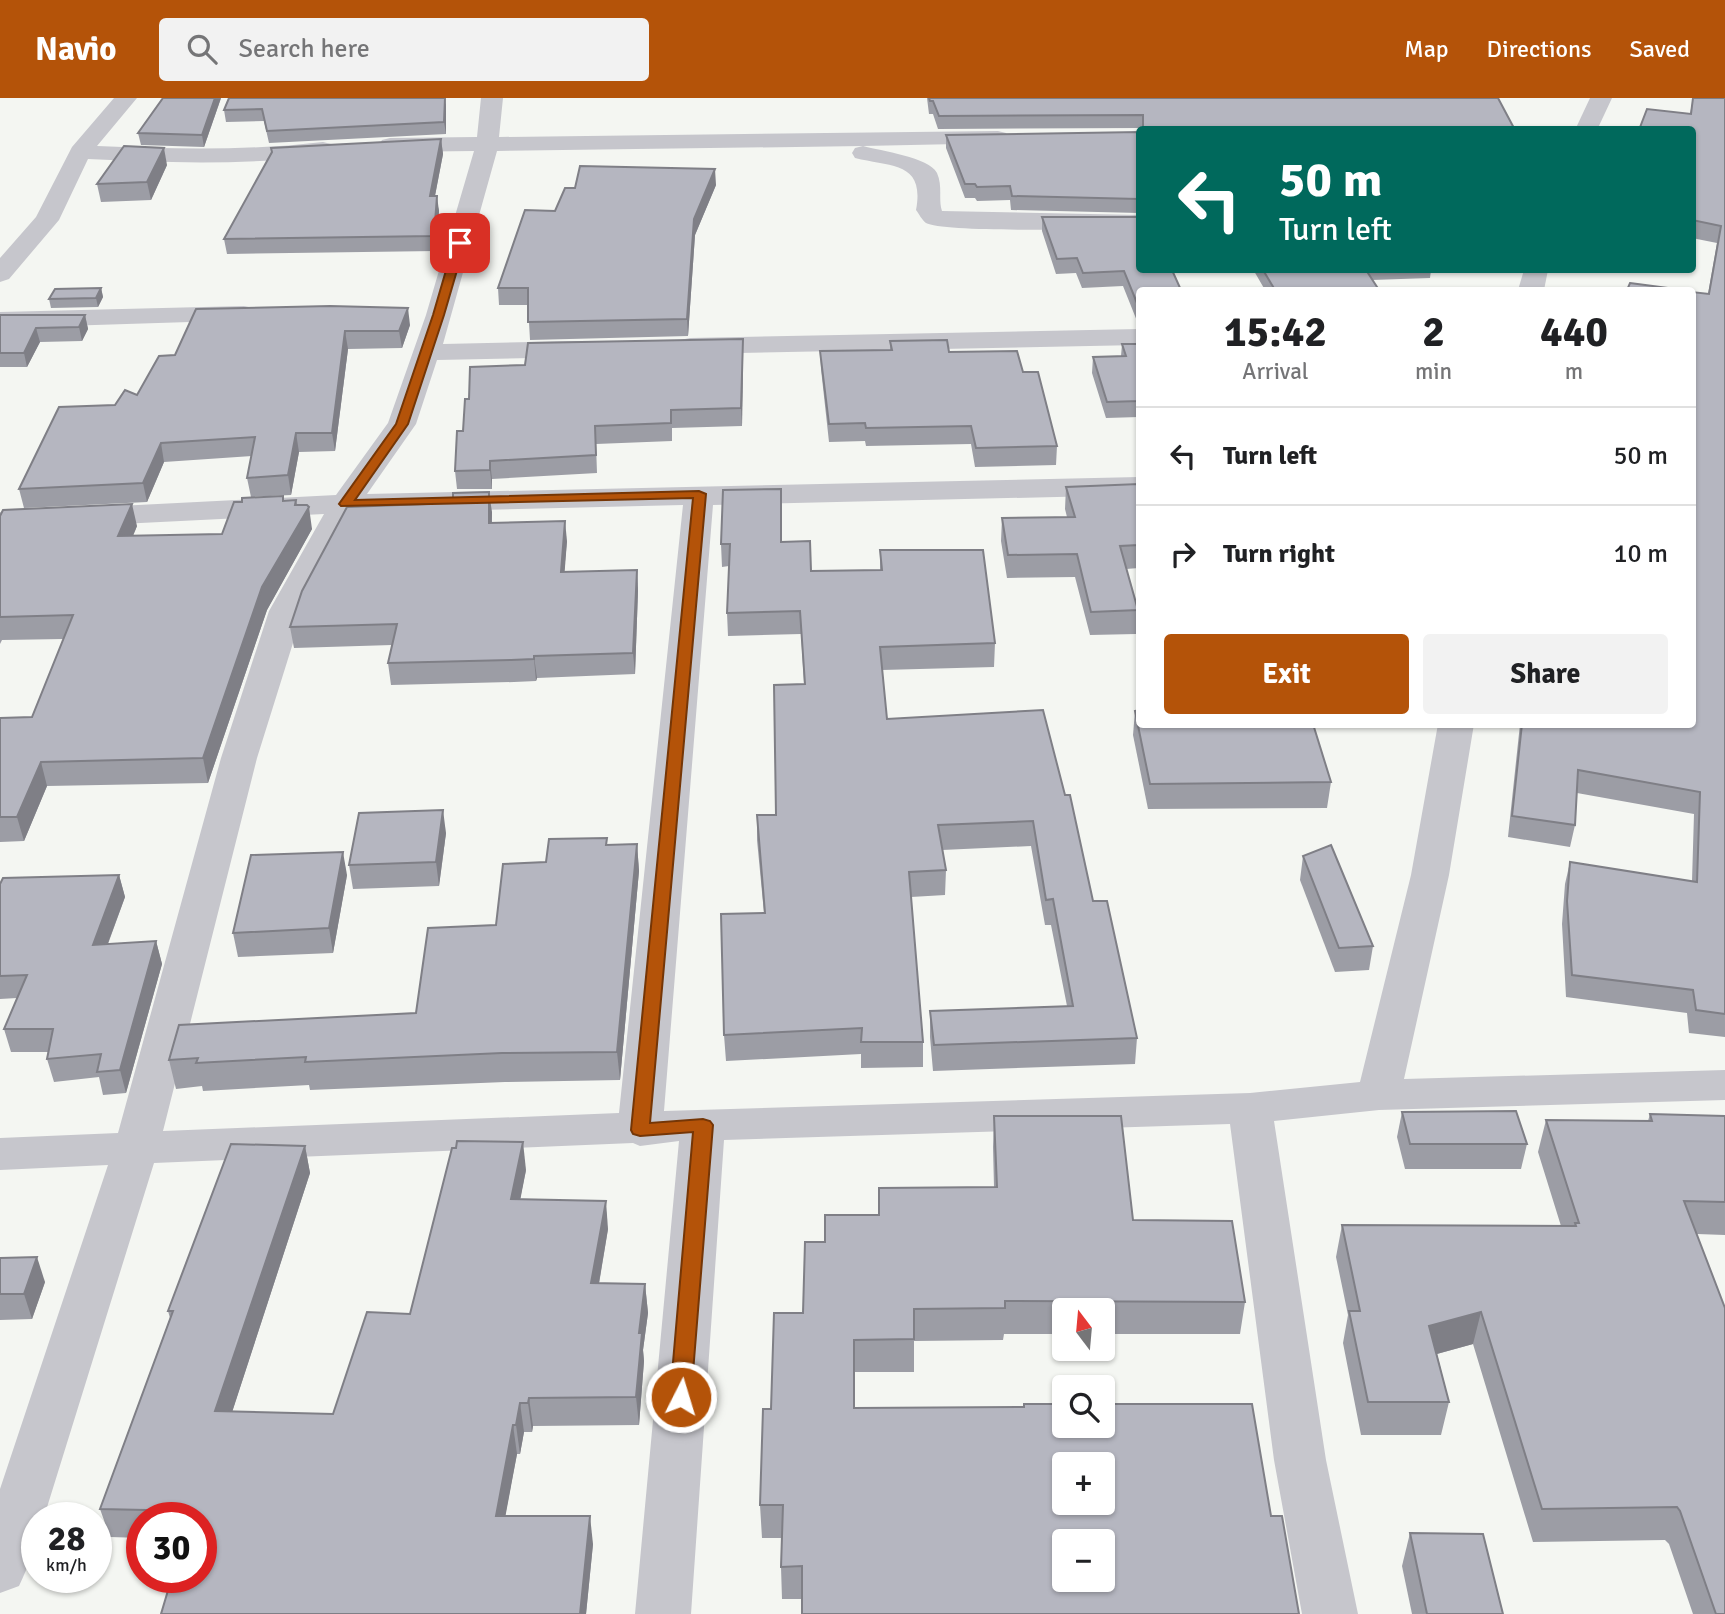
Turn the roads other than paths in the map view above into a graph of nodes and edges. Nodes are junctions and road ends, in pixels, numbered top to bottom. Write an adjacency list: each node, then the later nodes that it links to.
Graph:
1 (126, 98): 10 (street)
2 (492, 98): 8 (street)
3 (1601, 98): 4 (street)
4 (1588, 126)
5 (1016, 137): 6 (street)
6 (824, 141): 8 (street); 11 (street)
7 (366, 146): 8 (street)
8 (487, 146): 18 (street)
9 (341, 147): 10 (street)
10 (80, 152): 12 (street)
11 (1136, 222)
12 (0, 274)
13 (267, 314): 14 (street)
14 (0, 320)
15 (1136, 337): 16 (street)
16 (670, 347)
17 (603, 348): 18 (street)
18 (427, 352): 21 (street)
19 (1136, 486): 20 (street)
20 (699, 494): 21 (street); 28 (street)
21 (345, 504): 22 (street); 29 (street)
22 (0, 520)
23 (1455, 728): 25 (street)
24 (1725, 1085): 25 (street)
25 (1379, 1095): 26 (street)
26 (1251, 1108): 27 (street); 33 (street)
27 (703, 1125): 28 (street); 32 (street)
28 (640, 1130): 29 (street)
29 (136, 1150): 30 (street); 31 (street)
30 (0, 1154)
31 (0, 1570)
32 (663, 1614)
33 (1330, 1614)

